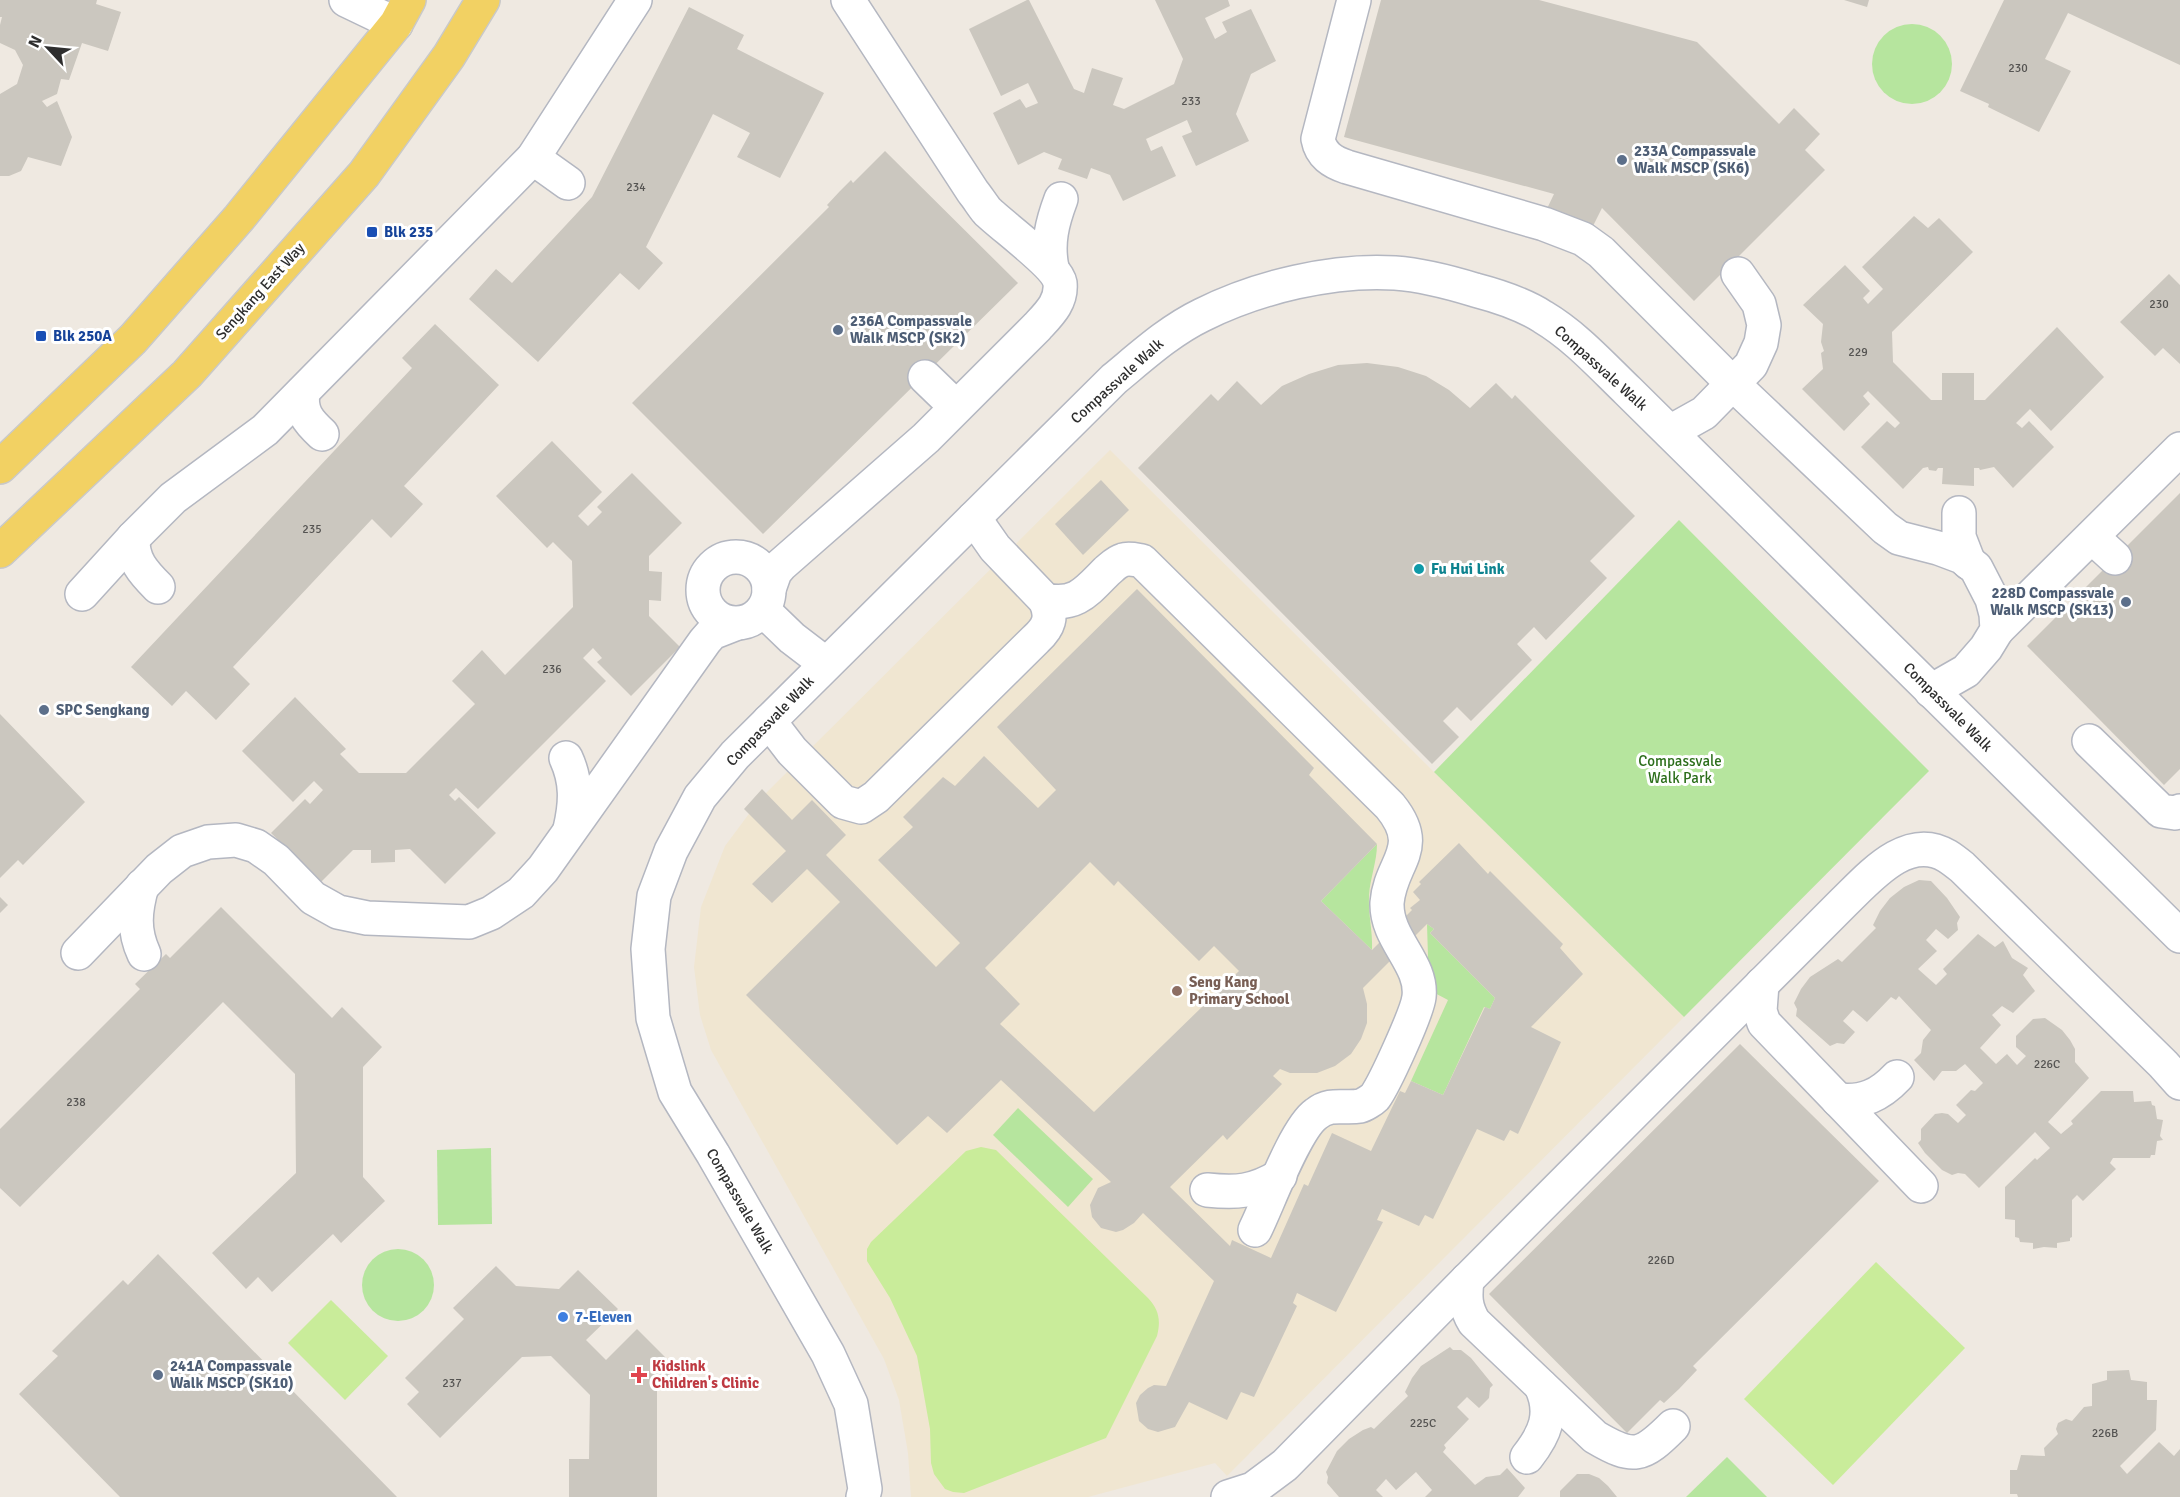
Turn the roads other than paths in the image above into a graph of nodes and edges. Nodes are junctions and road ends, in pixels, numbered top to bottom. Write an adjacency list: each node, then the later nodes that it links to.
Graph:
1 (346, 0): 6 (street)
2 (483, 0): 23 (main road, Sengkang East Way)
3 (636, 0): 7 (street)
4 (848, 0): 10 (street)
5 (1354, 0): 13 (street)
6 (403, 12): 19 (main road)
7 (533, 158): 8 (street); 14 (street)
8 (568, 183)
9 (1061, 199): 10 (street)
10 (1052, 268): 15 (street)
11 (1738, 274): 13 (street)
12 (925, 377): 15 (street)
13 (1733, 384): 16 (street); 24 (street)
14 (303, 392): 17 (street); 22 (street)
15 (956, 407): 28 (street)
16 (1670, 432): 21 (street, Compassvale Walk); 31 (street, Compassvale Walk)
17 (322, 434)
18 (2180, 449): 29 (street)
19 (0, 467)
20 (1959, 513): 24 (street)
21 (974, 518): 27 (street); 30 (street, Compassvale Walk)
22 (133, 538): 25 (street); 26 (street)
23 (0, 551)
24 (1969, 562): 29 (street)
25 (158, 586)
26 (82, 594)
27 (1045, 600): 32 (street); 45 (street)
28 (756, 608): 30 (street); 34 (street)
29 (1996, 630): 31 (street)
30 (826, 664): 32 (street, Compassvale Walk)
31 (1931, 690): 38 (street, Compassvale Walk)
32 (769, 721): 53 (street, Compassvale Walk)
33 (2089, 741): 35 (street)
34 (624, 755): 36 (street); 36 (street)
35 (2180, 811)
36 (569, 833): 37 (street)
37 (142, 886): 39 (street); 40 (street)
38 (2180, 936)
39 (78, 953)
40 (144, 954)
41 (1762, 984): 43 (street); 44 (street); 49 (street)
42 (1897, 1077): 44 (street)
43 (2180, 1083)
44 (1838, 1100): 46 (street)
45 (1280, 1176): 47 (street); 48 (street)
46 (1921, 1186)
47 (1207, 1190)
48 (1255, 1230)
49 (1467, 1280): 50 (street); 54 (street)
50 (1541, 1386): 51 (street); 52 (street)
51 (1672, 1426)
52 (1527, 1457)
53 (863, 1497)
54 (1228, 1497)

